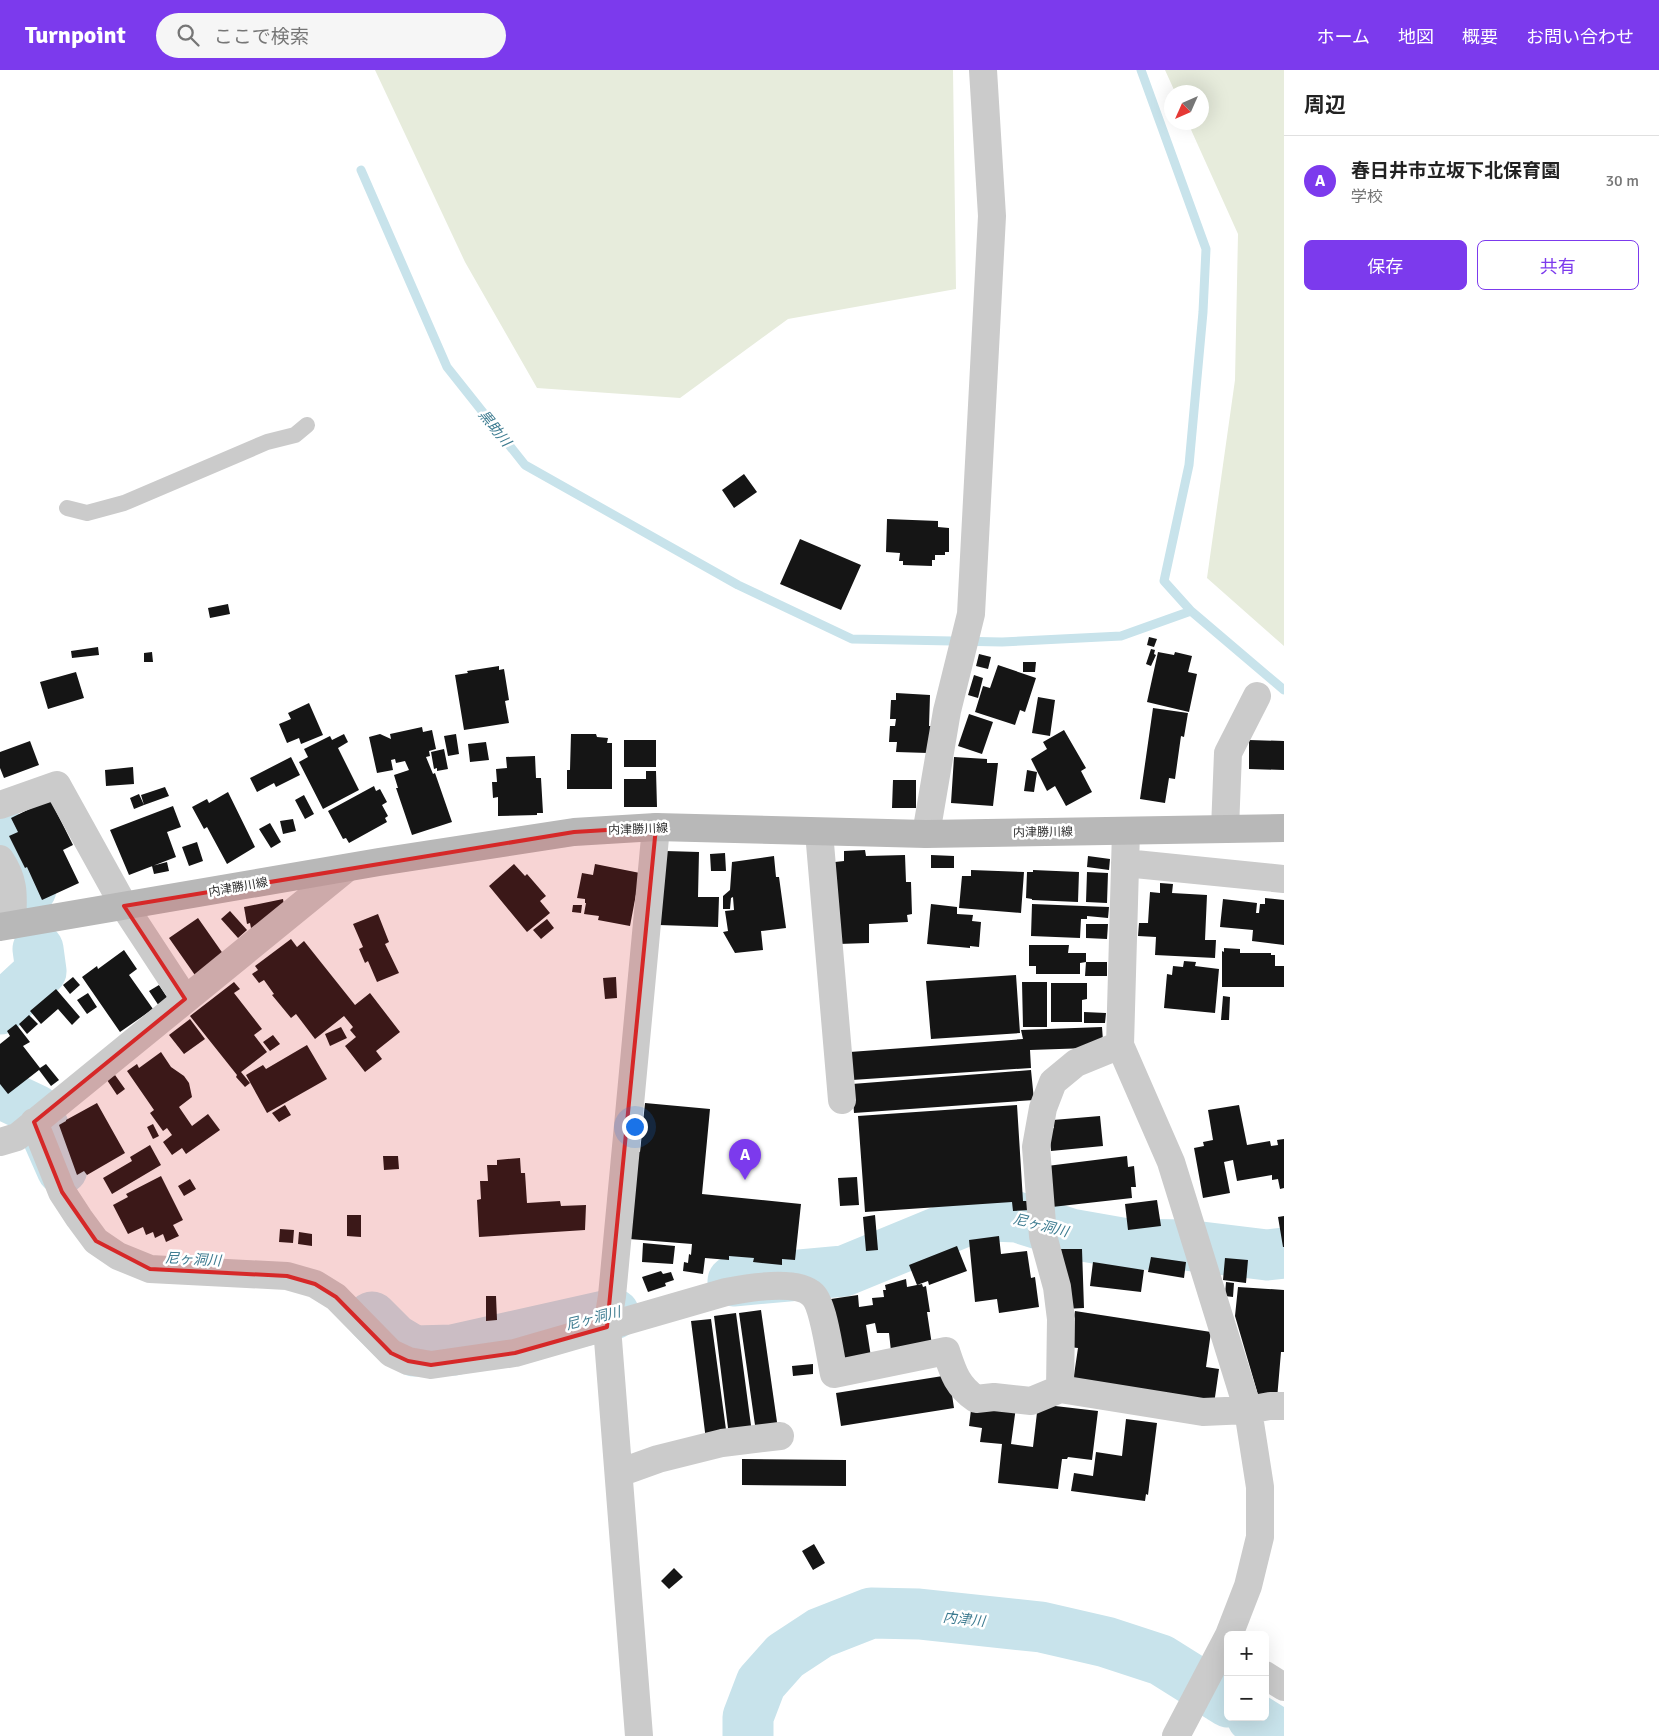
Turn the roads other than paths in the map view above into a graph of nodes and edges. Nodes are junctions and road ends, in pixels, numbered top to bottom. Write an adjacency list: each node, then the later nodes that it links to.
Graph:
1 (983, 70): 11 (street)
2 (307, 425): 3 (lane)
3 (67, 508)
4 (1257, 696): 8 (street)
5 (0, 806): 16 (street)
6 (656, 828): 10 (main road, 内津勝川線); 14 (main road, 内津勝川線); 23 (street)
7 (1284, 828): 8 (main road, 内津勝川線)
8 (1225, 829): 9 (main road, 内津勝川線)
9 (1126, 831): 11 (main road, 内津勝川線); 13 (street)
10 (819, 832): 11 (main road, 内津勝川線); 20 (street)
11 (926, 834)
12 (0, 859): 17 (street)
13 (1125, 863): 15 (street); 19 (street)
14 (347, 868): 16 (main road, 内津勝川線); 18 (street)
15 (1284, 879)
16 (124, 906): 17 (main road, 内津勝川線); 18 (street)
17 (6, 926)
18 (186, 999): 21 (street)
19 (1120, 1045): 24 (street); 26 (street)
20 (842, 1100)
21 (34, 1122): 22 (street); 23 (street)
22 (0, 1142)
23 (607, 1326): 24 (street); 28 (street)
24 (1060, 1389): 26 (street)
25 (1284, 1406): 26 (street)
26 (1248, 1410): 29 (street)
27 (780, 1436): 28 (street)
28 (618, 1473): 34 (street)
29 (1231, 1631)
30 (1224, 1648): 33 (street)
31 (1267, 1676): 32 (street)
32 (1284, 1687)
33 (1185, 1732)
34 (639, 1736)

